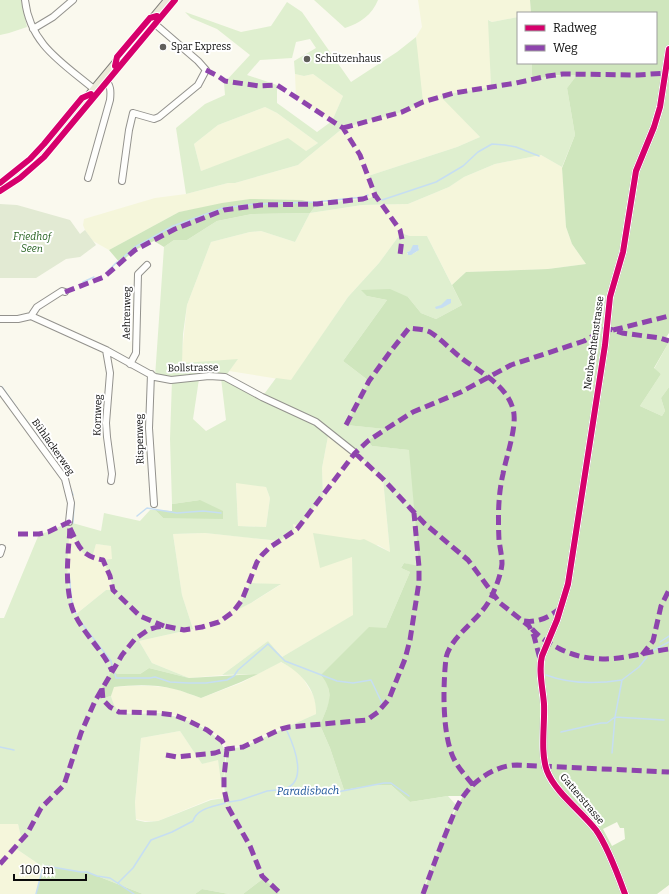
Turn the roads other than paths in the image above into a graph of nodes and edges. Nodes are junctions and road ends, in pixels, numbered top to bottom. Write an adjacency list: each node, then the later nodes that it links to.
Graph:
1 (25, 0): 5 (street)
2 (73, 0): 5 (street)
3 (169, 0): 4 (main road)
4 (151, 23): 7 (main road); 10 (street)
5 (33, 29): 8 (street)
6 (669, 49): 24 (street, Neubrechtenstrasse)
7 (104, 78): 8 (main road); 9 (street)
8 (95, 90): 11 (main road)
9 (88, 178)
10 (122, 181)
11 (0, 187)
12 (147, 265): 17 (street, Aehrenweg)
13 (65, 292): 14 (street)
14 (31, 316): 15 (street); 16 (street, Bollstrasse)
15 (0, 319)
16 (106, 350): 17 (street, Bollstrasse); 21 (street, Kornweg)
17 (130, 364): 18 (street, Bollstrasse)
18 (151, 374): 20 (street, Bollstrasse); 22 (street, Rispenweg)
19 (0, 390): 23 (street, Bühlackerweg)
20 (356, 453)
21 (111, 481)
22 (154, 504)
23 (69, 522)
24 (548, 643): 25 (street, Gatterstrasse)
25 (625, 894)

